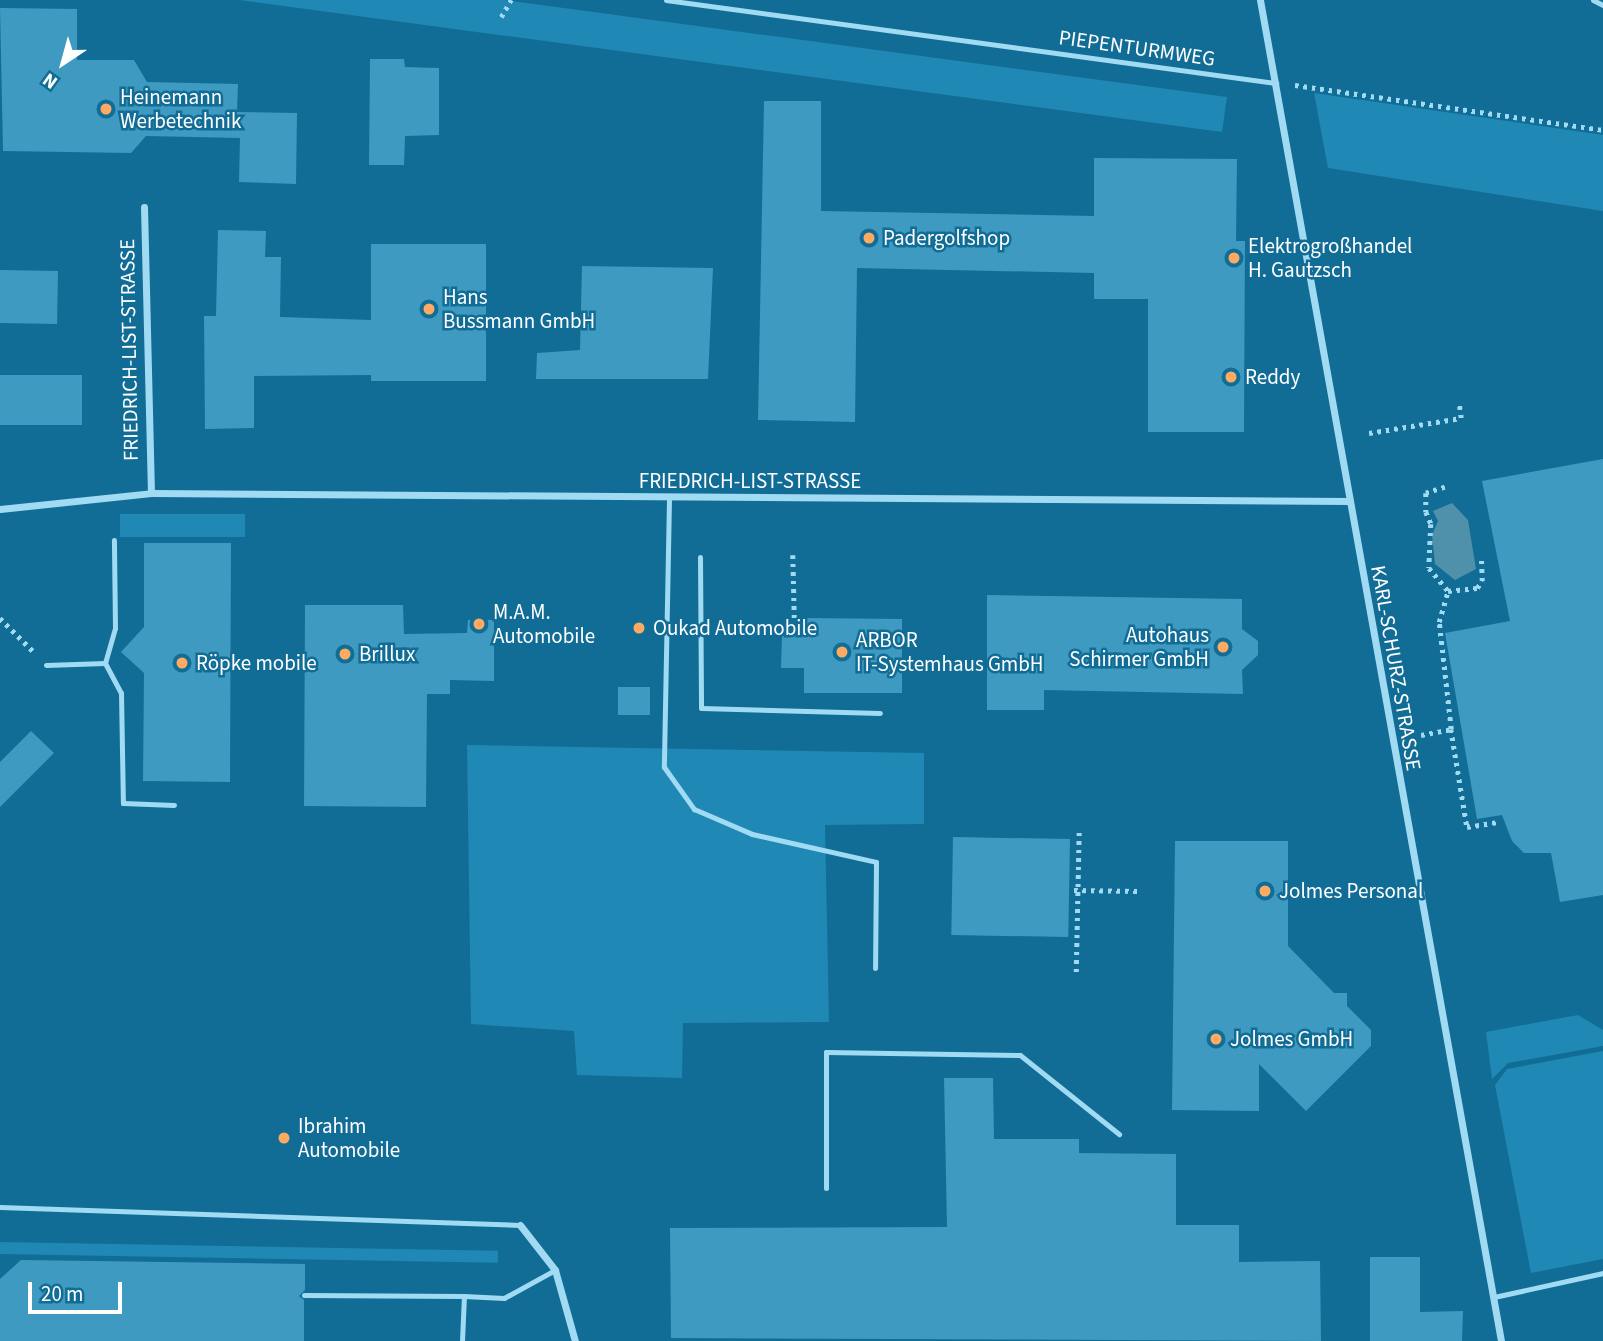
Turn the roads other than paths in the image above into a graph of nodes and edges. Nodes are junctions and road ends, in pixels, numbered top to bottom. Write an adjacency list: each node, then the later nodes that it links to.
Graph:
1 (666, 0): 5 (lane, PIEPENTURMWEG)
2 (1260, 0): 5 (street, KARL-SCHURZ-STRASSE)
3 (1593, 0): 4 (lane)
4 (1603, 5)
5 (1276, 83): 9 (street, KARL-SCHURZ-STRASSE)
6 (144, 207): 7 (street, FRIEDRICH-LIST-STRASSE)
7 (151, 493): 8 (street, FRIEDRICH-LIST-STRASSE); 10 (street, FRIEDRICH-LIST-STRASSE)
8 (669, 499): 9 (street, FRIEDRICH-LIST-STRASSE); 17 (lane)
9 (1349, 501): 26 (street, KARL-SCHURZ-STRASSE)
10 (0, 509)
11 (114, 540): 13 (lane)
12 (700, 557): 15 (lane)
13 (105, 663): 14 (lane); 16 (lane)
14 (46, 664)
15 (880, 713)
16 (174, 805)
17 (875, 968)
18 (1119, 1134): 19 (lane)
19 (825, 1188)
20 (0, 1208): 21 (lane)
21 (520, 1225): 22 (street)
22 (555, 1270): 25 (lane); 28 (street)
23 (1603, 1273): 26 (lane)
24 (304, 1295): 25 (lane)
25 (464, 1296): 27 (lane)
26 (1494, 1297): 29 (street, KARL-SCHURZ-STRASSE)
27 (462, 1341)
28 (575, 1341)
29 (1501, 1341)

